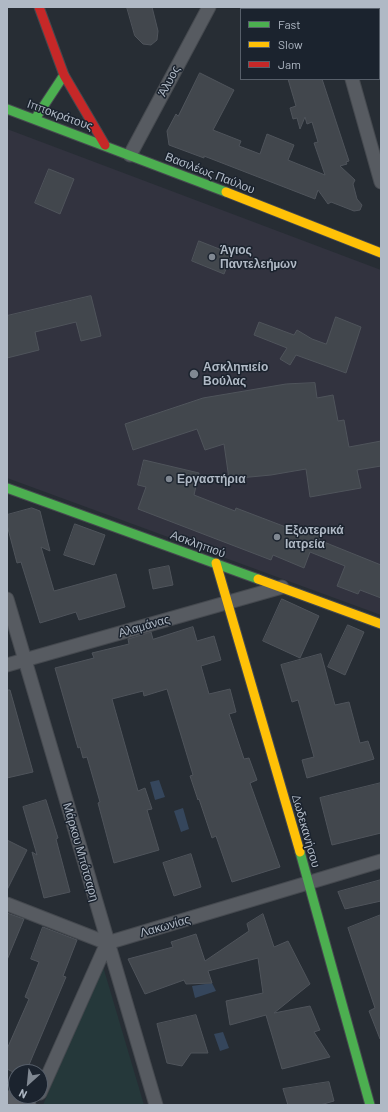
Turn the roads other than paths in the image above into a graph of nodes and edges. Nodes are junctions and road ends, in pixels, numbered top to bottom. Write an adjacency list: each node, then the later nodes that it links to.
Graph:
1 (39, 7): 3 (street)
2 (209, 7): 8 (street, Άλυος)
3 (64, 75): 6 (street); 7 (street)
4 (352, 80): 9 (street)
5 (7, 109): 6 (street, Ιπποκράτους)
6 (35, 119): 7 (street, Ιπποκράτους)
7 (105, 145): 8 (street, Βασιλέως Παύλου)
8 (130, 155): 10 (street, Βασιλέως Παύλου)
9 (381, 182)
10 (380, 252)
11 (7, 488): 12 (street, Ασκληπιού)
12 (216, 564): 13 (street, Ασκληπιού); 15 (street, Δωδεκανήσου)
13 (282, 587): 15 (street, Αλαμάνας); 16 (street, Ασκληπιού)
14 (7, 599): 17 (street, Μάρκου Μπότσαρη)
15 (227, 602): 17 (street, Αλαμάνας); 20 (street, Δωδεκανήσου)
16 (381, 624)
17 (25, 660): 18 (street, Αλαμάνας); 22 (street, Μάρκου Μπότσαρη)
18 (7, 665)
19 (381, 861): 20 (street, Λακωνίας)
20 (309, 883): 22 (street, Λακωνίας); 27 (street, Δωδεκανήσου)
21 (7, 904): 22 (street)
22 (107, 943): 23 (street); 26 (street, Μάρκου Μπότσαρη)
23 (48, 1075)
24 (7, 1097): 25 (street)
25 (29, 1105)
26 (156, 1105)
27 (370, 1105)

